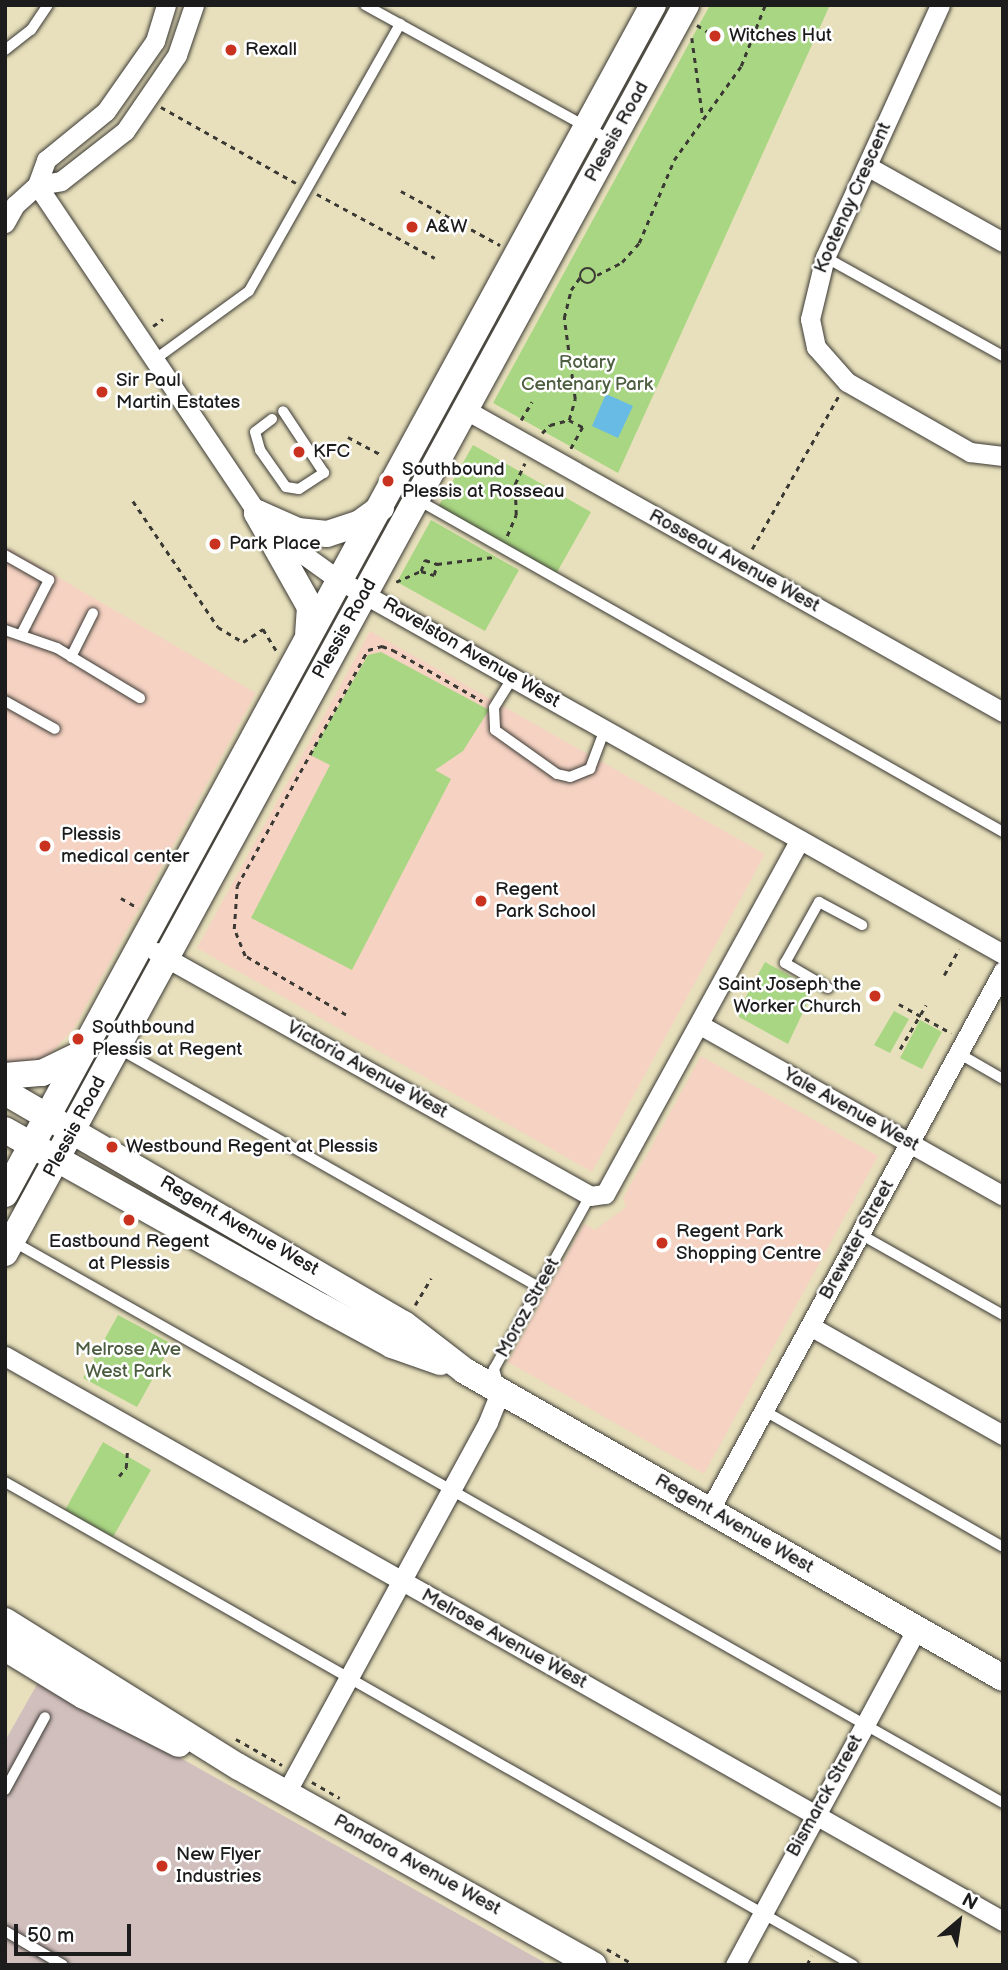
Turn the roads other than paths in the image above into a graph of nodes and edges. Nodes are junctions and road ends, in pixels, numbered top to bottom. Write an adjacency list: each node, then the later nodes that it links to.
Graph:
1 (48, 5): 9 (lane)
2 (166, 5): 13 (street)
3 (194, 5): 13 (street)
4 (365, 5): 8 (lane)
5 (653, 5): 10 (main road, Plessis Road)
6 (940, 5): 12 (street, Kootenay Crescent)
7 (692, 15): 11 (main road, Plessis Road)
8 (400, 24): 10 (lane); 18 (lane)
9 (5, 50)
10 (586, 128): 11 (lane); 24 (main road, Plessis Road)
11 (612, 142): 19 (main road, Plessis Road)
12 (867, 166): 15 (street); 16 (street, Kootenay Crescent)
13 (37, 184): 14 (street); 18 (street, Ravelston Avenue West)
14 (5, 223)
15 (1003, 242)
16 (825, 257): 17 (lane); 22 (street, Kootenay Crescent)
17 (1003, 356)
18 (154, 360): 25 (street, Ravelston Avenue West)
19 (466, 410): 23 (main road, Plessis Road); 37 (street, Rosseau Avenue West)
20 (283, 411): 21 (lane)
21 (272, 419)
22 (1003, 456)
23 (418, 499): 28 (main road, Plessis Road); 40 (lane)
24 (383, 507): 25 (main road); 27 (main road, Plessis Road)
25 (257, 513): 27 (street, Ravelston Avenue West); 32 (main road)
26 (5, 555): 31 (lane)
27 (339, 580): 28 (street, Ravelston Avenue West); 32 (main road, Plessis Road)
28 (364, 593): 34 (street, Ravelston Avenue West); 45 (main road, Plessis Road)
29 (93, 613): 33 (lane)
30 (5, 630): 31 (lane)
31 (22, 633): 33 (lane)
32 (307, 639): 43 (main road, Plessis Road)
33 (71, 657): 35 (lane)
34 (513, 677): 39 (street, Ravelston Avenue West); 39 (lane)
35 (140, 698)
36 (5, 701): 38 (lane)
37 (1003, 712)
38 (55, 729)
39 (605, 729): 41 (street, Ravelston Avenue West)
40 (1003, 832)
41 (800, 840): 44 (street, Ravelston Avenue West); 48 (street, Moroz Street)
42 (862, 925): 47 (lane)
43 (142, 946): 45 (street, Victoria Avenue West); 51 (main road, Plessis Road)
44 (1003, 954)
45 (167, 957): 50 (main road, Plessis Road); 62 (street, Victoria Avenue West)
46 (1003, 971): 49 (street, Brewster Street)
47 (828, 988)
48 (699, 1025): 58 (street, Yale Avenue West); 62 (street, Moroz Street)
49 (961, 1047): 53 (lane); 58 (street, Brewster Street)
50 (117, 1048): 57 (main road, Plessis Road); 66 (lane)
51 (81, 1054): 52 (main road); 55 (main road, Plessis Road)
52 (5, 1076)
53 (1003, 1079)
54 (5, 1091): 55 (main road, Regent Avenue West)
55 (47, 1114): 57 (main road, Regent Avenue West); 59 (main road, Plessis Road)
56 (5, 1130): 59 (main road, Regent Avenue West)
57 (75, 1131): 60 (main road, Plessis Road); 70 (main road, Regent Avenue West)
58 (910, 1144): 63 (street, Yale Avenue West); 64 (street, Brewster Street)
59 (32, 1145): 60 (main road, Regent Avenue West); 61 (main road, Plessis Road)
60 (57, 1160): 65 (main road, Plessis Road); 70 (main road, Regent Avenue West)
61 (5, 1194)
62 (590, 1196): 66 (lane, Moroz Street)
63 (1003, 1196)
64 (860, 1234): 67 (lane); 68 (street, Brewster Street)
65 (9, 1247): 75 (lane)
66 (540, 1287): 71 (lane, Moroz Street)
67 (1003, 1315)
68 (810, 1326): 72 (street, Brewster Street); 73 (street)
69 (5, 1356): 78 (street, Melrose Avenue West)
70 (465, 1371): 71 (main road, Regent Avenue West)
71 (501, 1390): 75 (street, Moroz Street); 76 (main road, Regent Avenue West)
72 (763, 1410): 76 (street, Brewster Street); 77 (lane)
73 (1003, 1434)
74 (5, 1482): 83 (lane)
75 (451, 1490): 78 (street, Moroz Street); 85 (lane)
76 (710, 1509): 80 (main road, Regent Avenue West)
77 (1003, 1547)
78 (400, 1580): 83 (street, Moroz Street); 90 (street, Melrose Avenue West)
79 (5, 1621): 86 (main road, Pandora Avenue West)
80 (916, 1629): 82 (main road, Regent Avenue West); 85 (street, Bismarck Street)
81 (5, 1648): 86 (main road, Pandora Avenue West)
82 (1003, 1678)
83 (348, 1679): 88 (street, Moroz Street); 91 (lane)
84 (45, 1717): 87 (lane)
85 (864, 1724): 89 (lane); 90 (street, Bismarck Street)
86 (239, 1767): 88 (main road, Pandora Avenue West)
87 (5, 1790)
88 (287, 1791): 95 (main road, Pandora Avenue West)
89 (1003, 1803)
90 (814, 1815): 91 (street, Bismarck Street); 92 (street, Melrose Avenue West)
91 (762, 1913): 96 (street, Bismarck Street); 97 (lane)
92 (1003, 1921)
93 (5, 1931): 94 (lane)
94 (63, 1965)
95 (593, 1965)
96 (735, 1965)
97 (853, 1965)

